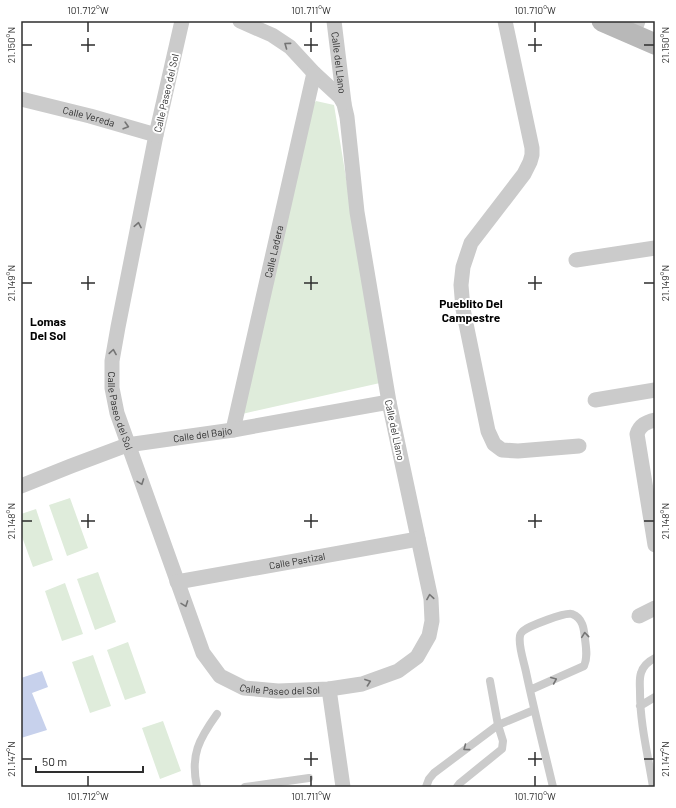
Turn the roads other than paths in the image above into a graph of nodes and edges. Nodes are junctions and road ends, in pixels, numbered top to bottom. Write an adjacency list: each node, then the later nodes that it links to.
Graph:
1 (182, 21): 11 (street, Calle Paseo del Sol)
2 (240, 21): 8 (street, Calle del Llano, one-way to 2)
3 (334, 21): 10 (street, Calle del Llano)
4 (505, 21): 20 (street)
5 (602, 21): 6 (street)
6 (635, 28): 7 (street)
7 (655, 44)
8 (314, 73): 10 (street, Calle del Llano); 18 (street, Calle Ladera)
9 (22, 102): 11 (street, Calle Vereda, one-way to 11)
10 (344, 104): 16 (street, Calle del Llano)
11 (156, 135): 19 (street, Calle Paseo del Sol, one-way to 11)
12 (655, 248): 13 (street)
13 (576, 260)
14 (655, 390): 15 (street)
15 (595, 400)
16 (389, 402): 18 (street, Calle del Bajío); 22 (street, Calle del Llano)
17 (655, 420): 23 (street)
18 (233, 430): 19 (street, Calle del Bajío)
19 (127, 445): 21 (street, Calle del Bajío); 24 (street, Calle Paseo del Sol, one-way to 24)
20 (579, 446)
21 (21, 486)
22 (418, 539): 24 (street, Calle Pastizal); 29 (street, Calle del Llano, one-way to 22)
23 (655, 546)
24 (177, 582): 29 (street, Calle Paseo del Sol, one-way to 29)
25 (655, 608): 26 (street)
26 (638, 616)
27 (655, 658): 32 (lane)
28 (490, 681): 35 (lane)
29 (330, 689): 39 (street)
30 (530, 690): 30 (lane, one-way to 30); 33 (lane)
31 (655, 697): 32 (lane)
32 (640, 706): 43 (lane)
33 (534, 710): 35 (lane); 42 (lane)
34 (217, 714): 37 (lane)
35 (498, 725): 40 (lane, one-way to 40); 41 (lane)
36 (309, 778): 38 (lane)
37 (198, 787)
38 (246, 787)
39 (343, 787)
40 (426, 787)
41 (457, 787)
42 (553, 787)
43 (654, 787)

